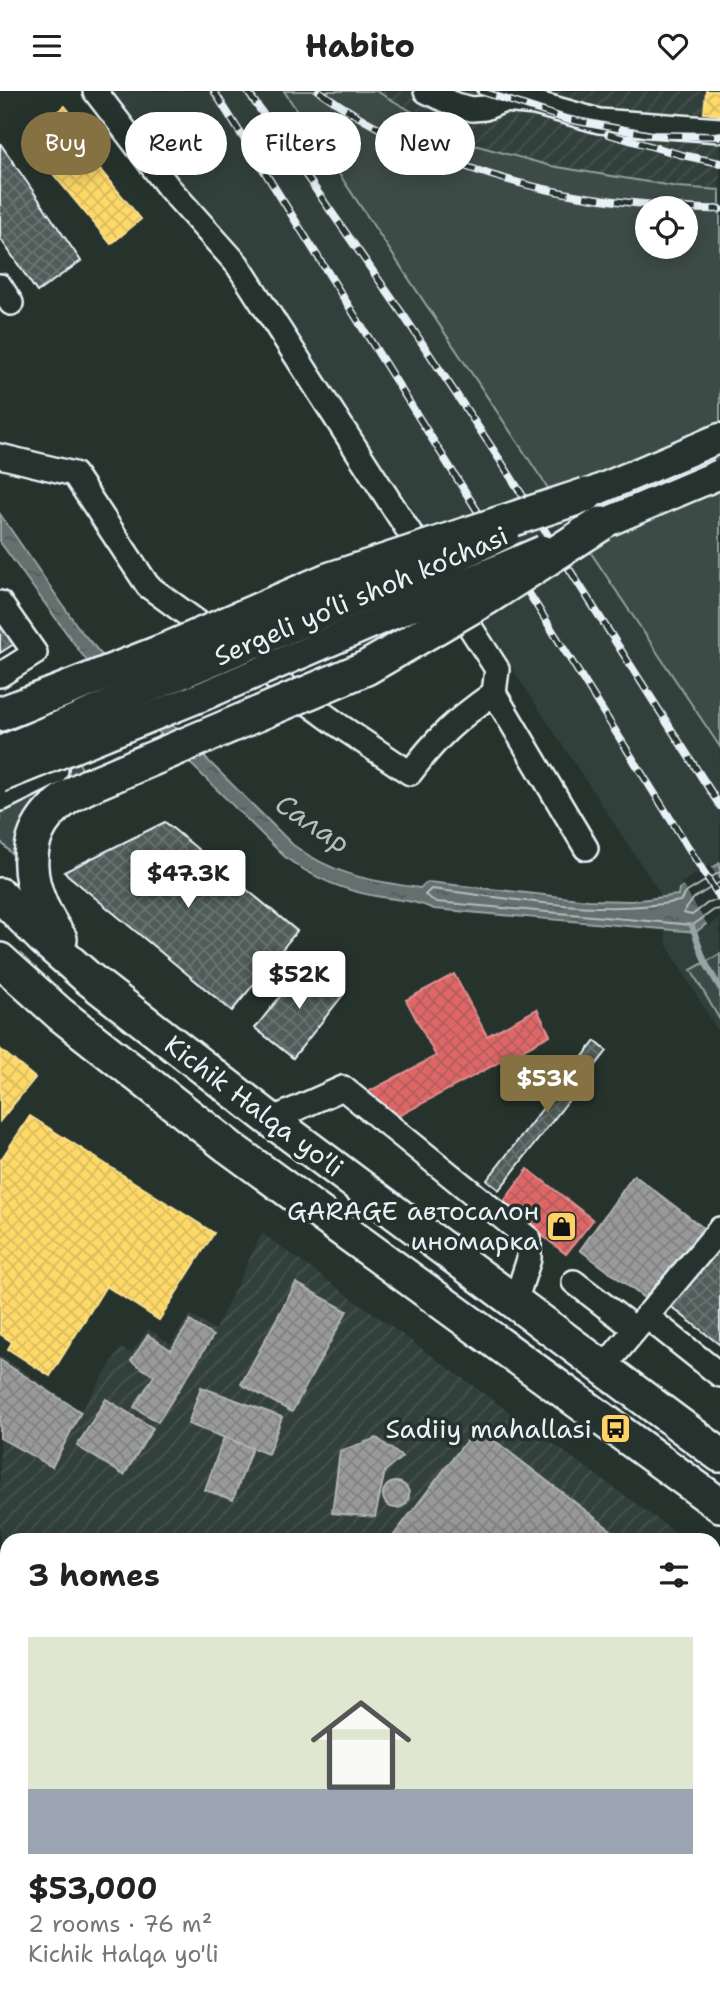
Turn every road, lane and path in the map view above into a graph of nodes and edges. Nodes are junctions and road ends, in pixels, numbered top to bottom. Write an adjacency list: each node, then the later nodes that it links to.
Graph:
1 (94, 91): 11 (street)
2 (426, 91): 3 (street)
3 (533, 97): 4 (street)
4 (720, 130)
5 (720, 438): 8 (main road, Sergeli yo‘li shoh ko‘chasi)
6 (0, 456): 11 (street)
7 (720, 474): 8 (main road, Sergeli yo‘li shoh ko‘chasi, bridge)
8 (594, 510): 12 (main road, Sergeli yo‘li shoh ko‘chasi, bridge); 13 (highway, bridge); 14 (main road, Sergeli yo‘li shoh ko‘chasi, bridge); 20 (highway, bridge)
9 (0, 603): 10 (street)
10 (0, 675)
11 (494, 693): 17 (street)
12 (203, 696): 15 (main road, Sergeli yo‘li shoh ko‘chasi, bridge); 16 (highway, bridge)
13 (0, 714)
14 (0, 751)
15 (0, 778)
16 (0, 794)
17 (586, 848)
18 (0, 895): 20 (highway, Kichik Halqa yo'li)
19 (3, 963): 28 (highway, Kichik Halqa yo'li)
20 (88, 978): 21 (highway, Kichik Halqa yo'li)
21 (271, 1120): 24 (highway, Kichik Halqa yo'li); 24 (street)
22 (720, 1229): 25 (street)
23 (574, 1282): 25 (street)
24 (515, 1302): 26 (highway, Kichik Halqa yo'li)
25 (640, 1323): 26 (street); 27 (street)
26 (603, 1368): 28 (highway); 29 (highway, Kichik Halqa yo'li)
27 (720, 1375)
28 (577, 1401): 30 (highway, Kichik Halqa yo'li)
29 (720, 1455)
30 (720, 1505)

